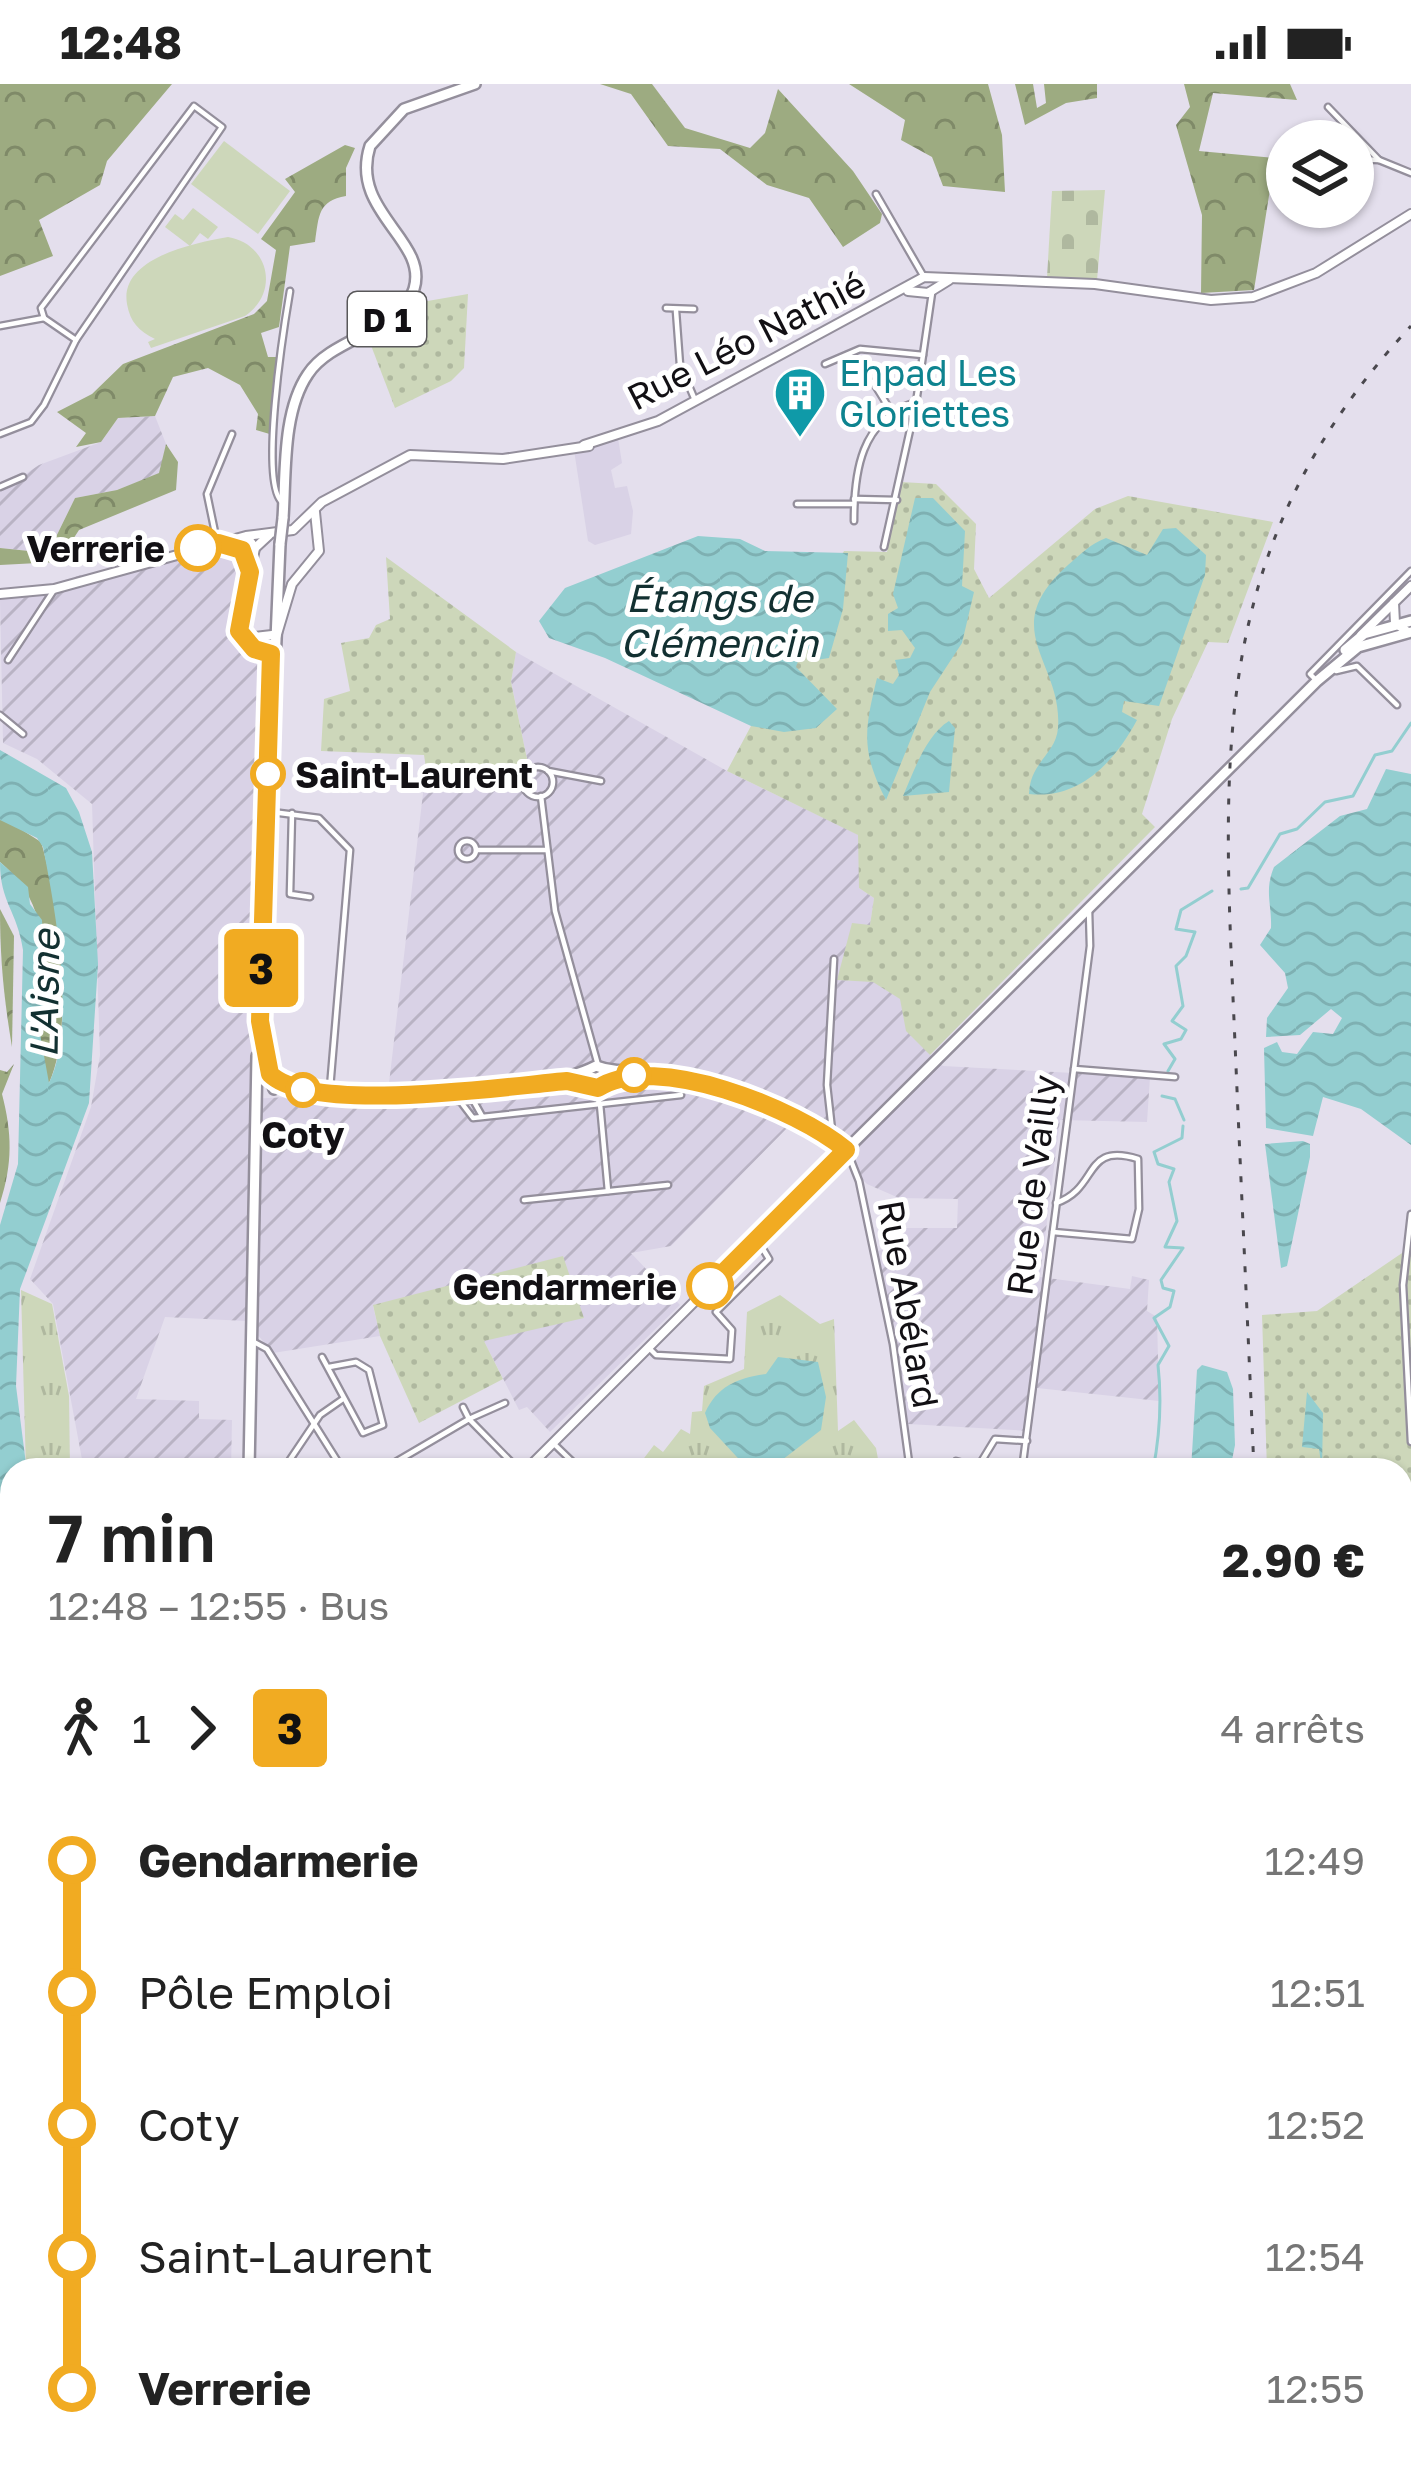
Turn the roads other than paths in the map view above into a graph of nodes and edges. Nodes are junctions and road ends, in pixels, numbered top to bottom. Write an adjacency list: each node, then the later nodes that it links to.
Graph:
1 (475, 84): 28 (main road, D 1)
2 (1328, 107): 4 (street)
3 (1374, 160): 4 (street)
4 (1379, 160): 5 (street)
5 (1411, 173)
6 (876, 194): 8 (street)
7 (1411, 214): 8 (main road)
8 (927, 286): 16 (street); 19 (main road, Rue Léo Nathié)
9 (290, 291): 28 (street)
10 (666, 308): 12 (street)
11 (694, 309): 12 (street)
12 (676, 310): 19 (street)
13 (44, 318): 14 (street); 15 (street); 15 (street)
14 (0, 326)
15 (76, 340): 22 (street)
16 (923, 355): 17 (street); 20 (street)
17 (825, 364)
18 (873, 382): 21 (street)
19 (695, 400): 30 (main road, Rue Léo Nathié)
20 (916, 403): 21 (street); 26 (street)
21 (891, 411): 27 (street)
22 (0, 434)
23 (232, 434): 37 (street)
24 (23, 477): 25 (street)
25 (0, 487)
26 (896, 500): 27 (street); 38 (street)
27 (854, 502): 29 (street); 31 (street)
28 (284, 503): 36 (main road, D 1, bridge)
29 (797, 504)
30 (316, 511): 32 (main road, Rue Léo Nathié); 33 (main road)
31 (854, 520)
32 (303, 525): 33 (main road); 36 (main road)
33 (315, 529): 52 (main road)
34 (269, 535): 35 (main road); 36 (main road); 39 (main road)
35 (246, 536): 37 (main road); 39 (main road); 40 (main road)
36 (281, 538): 49 (main road, D 1)
37 (218, 543): 40 (main road); 43 (main road)
38 (884, 547)
39 (255, 548): 40 (main road); 41 (main road)
40 (242, 550): 41 (main road)
41 (250, 572): 51 (main road)
42 (1411, 572): 54 (street)
43 (54, 589): 45 (main road); 53 (street)
44 (1408, 590): 46 (main road)
45 (0, 593)
46 (1394, 602): 47 (main road); 50 (main road)
47 (1396, 623): 48 (main road); 50 (main road)
48 (1410, 628): 54 (main road)
49 (272, 635): 51 (main road); 52 (main road, D 1)
50 (1360, 636): 54 (main road)
51 (242, 638): 52 (main road)
52 (271, 654): 63 (main road, D 1)
53 (8, 660)
54 (1322, 677): 55 (street); 68 (main road)
55 (1397, 705)
56 (0, 715): 57 (street)
57 (23, 734)
58 (548, 771): 59 (street); 60 (street); 62 (street)
59 (560, 776): 60 (street); 61 (street)
60 (553, 780): 62 (street)
61 (601, 782)
62 (541, 796): 66 (street)
63 (266, 812): 64 (street); 73 (main road, D 1)
64 (292, 813): 67 (street); 74 (street)
65 (476, 850): 66 (street)
66 (547, 850): 71 (street)
67 (310, 897)
68 (1088, 908): 70 (street, Rue de Vailly); 80 (main road)
69 (834, 959): 79 (street)
70 (1074, 1070): 72 (street); 84 (street, Rue de Vailly)
71 (596, 1075): 75 (main road); 77 (street); 79 (main road)
72 (1175, 1077)
73 (267, 1084): 74 (main road); 88 (main road)
74 (330, 1094): 75 (main road)
75 (457, 1095): 78 (street); 78 (street)
76 (681, 1095): 77 (street)
77 (599, 1102): 78 (street); 82 (street)
78 (484, 1116)
79 (833, 1139): 80 (main road)
80 (846, 1150): 87 (main road); 107 (street, Rue Abélard)
81 (668, 1185): 82 (street)
82 (608, 1191): 83 (street)
83 (524, 1200)
84 (1056, 1203): 86 (street, Rue de Vailly); 86 (street)
85 (1411, 1214): 98 (street)
86 (1053, 1232): 97 (street, Rue de Vailly)
87 (757, 1239): 89 (main road); 89 (street)
88 (252, 1342): 96 (street); 100 (main road)
89 (649, 1348): 99 (main road)
90 (322, 1357): 91 (street)
91 (329, 1367): 92 (street); 92 (street)
92 (343, 1399): 96 (street)
93 (505, 1403): 95 (street)
94 (463, 1407): 95 (street)
95 (469, 1419): 103 (street); 104 (street)
96 (313, 1423): 101 (street); 102 (street)
97 (1027, 1441): 108 (street); 109 (street, Rue de Vailly)
98 (1411, 1442)
99 (554, 1443): 105 (main road); 106 (street)
100 (249, 1458)
101 (291, 1458)
102 (335, 1458)
103 (402, 1458)
104 (510, 1458)
105 (536, 1458)
106 (569, 1458)
107 (908, 1458)
108 (983, 1458)
109 (1024, 1458)

